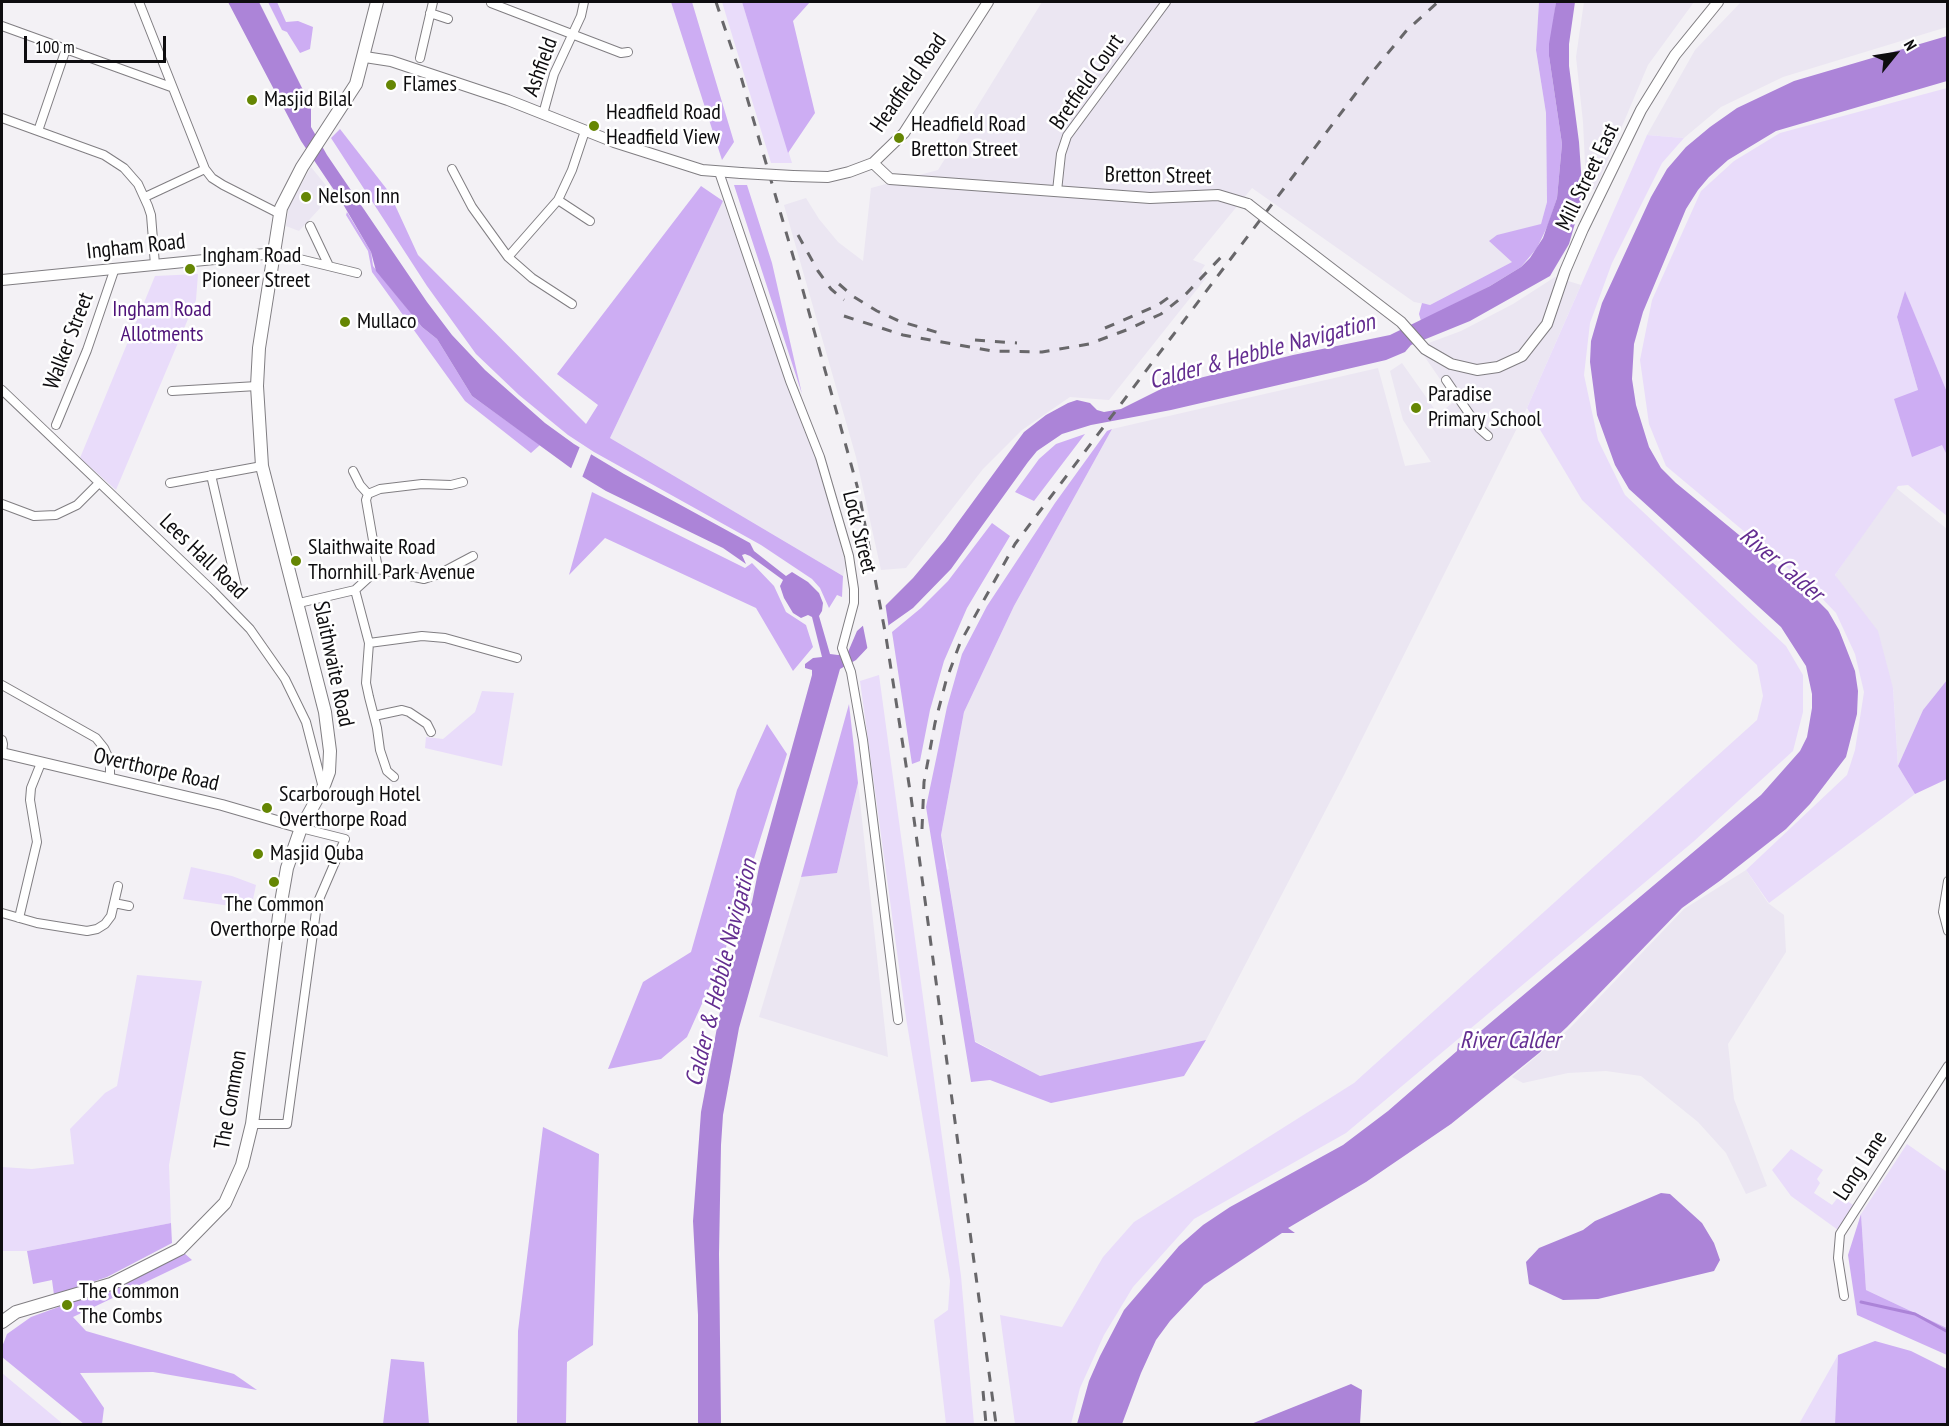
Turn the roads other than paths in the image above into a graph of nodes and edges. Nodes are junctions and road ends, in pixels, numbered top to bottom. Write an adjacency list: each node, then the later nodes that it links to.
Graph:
1 (139, 2): 17 (street)
2 (377, 2): 15 (main road, Slaithwaite Road)
3 (433, 2): 9 (street)
4 (584, 2): 12 (street, Ashfield)
5 (988, 2): 22 (street, Headfield Road)
6 (1166, 2): 26 (street, Bretfield Court)
7 (1718, 2): 40 (street, Mill Street East)
8 (491, 3): 12 (street, Ashfield)
9 (430, 13): 10 (street); 16 (street)
10 (448, 19)
11 (2, 26): 13 (street)
12 (573, 33): 14 (street, Ashfield); 18 (street, Ashfield)
13 (66, 49): 17 (street); 20 (street)
14 (628, 52)
15 (364, 57): 18 (street, Headfield Road); 29 (main road, Slaithwaite Road)
16 (420, 58)
17 (171, 87): 23 (street)
18 (543, 114): 21 (street, Headfield Road)
19 (2, 118): 20 (street)
20 (38, 131): 27 (street)
21 (585, 131): 25 (street, Headfield Road); 28 (street)
22 (873, 163): 25 (street, Headfield Road, bridge); 26 (street, Bretton Street)
23 (205, 169): 27 (street); 29 (street)
24 (452, 169): 33 (street)
25 (719, 172): 79 (street, Lock Street)
26 (1056, 191): 40 (street, Bretton Street, bridge)
27 (145, 197): 34 (street)
28 (558, 200): 30 (street); 33 (street)
29 (280, 214): 32 (main road, Slaithwaite Road)
30 (590, 221)
31 (310, 226): 35 (street)
32 (274, 253): 34 (street, Ingham Road); 35 (street); 42 (main road, Slaithwaite Road)
33 (508, 257): 39 (street)
34 (155, 265): 36 (street, Ingham Road)
35 (329, 266): 37 (street)
36 (116, 268): 38 (street, Ingham Road); 45 (street, Walker Street)
37 (357, 273)
38 (2, 280)
39 (572, 304)
40 (1498, 367)
41 (1446, 380): 46 (street)
42 (257, 386): 44 (street); 47 (main road, Slaithwaite Road)
43 (2, 390): 51 (street, Lees Hall Road)
44 (172, 391)
45 (56, 425)
46 (1488, 436)
47 (262, 466): 49 (street); 59 (main road, Slaithwaite Road)
48 (353, 471): 53 (street)
49 (211, 476): 52 (street); 57 (street)
50 (463, 482): 53 (street)
51 (99, 483): 54 (street); 70 (street, Lees Hall Road)
52 (170, 483)
53 (368, 494): 56 (street)
54 (2, 505)
55 (473, 556): 56 (street)
56 (378, 569): 58 (street)
57 (237, 587)
58 (355, 590): 59 (street); 60 (street)
59 (299, 603): 70 (main road, Slaithwaite Road)
60 (369, 644): 61 (street); 63 (street)
61 (517, 658)
62 (2, 685): 69 (street)
63 (374, 716): 64 (street); 68 (street)
64 (431, 732)
65 (2, 740): 66 (street)
66 (2, 753): 67 (street, Overthorpe Road)
67 (40, 763): 69 (street, Overthorpe Road); 77 (street)
68 (394, 777)
69 (110, 779): 71 (street, Overthorpe Road)
70 (323, 788): 71 (main road, The Common)
71 (301, 828): 81 (main road, The Common); 81 (street)
72 (1947, 881): 78 (street)
73 (118, 886): 74 (street)
74 (114, 903): 75 (street); 77 (street)
75 (129, 906)
76 (2, 913): 77 (street)
77 (19, 918)
78 (1947, 931)
79 (898, 1020)
80 (1947, 1066): 82 (street, Long Lane)
81 (252, 1124): 83 (main road, The Common)
82 (1844, 1296)
83 (2, 1322)

